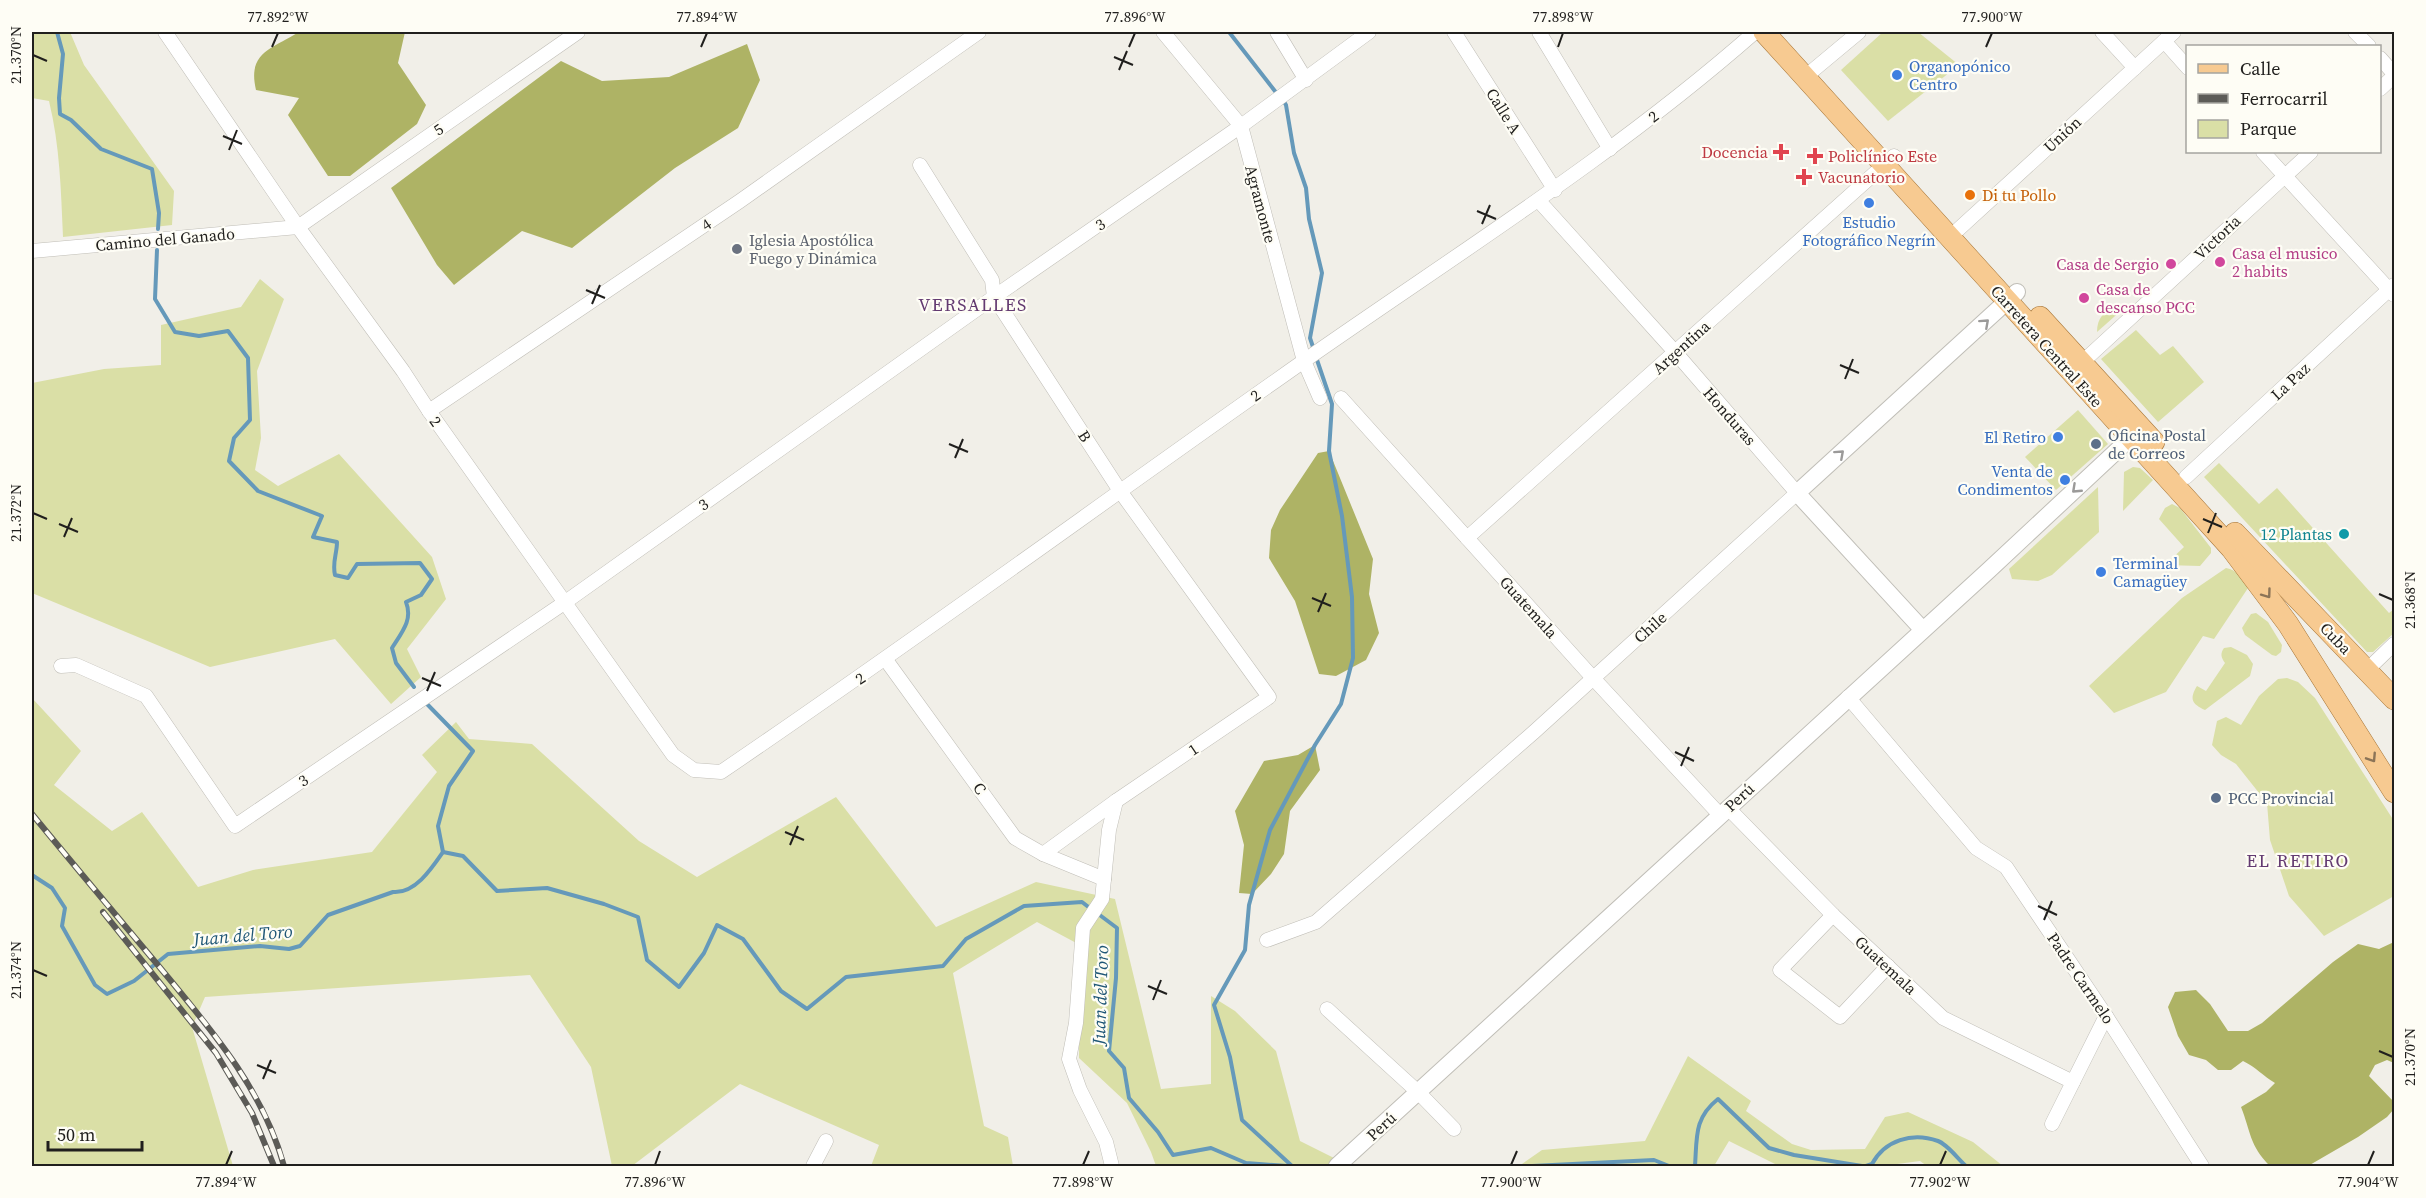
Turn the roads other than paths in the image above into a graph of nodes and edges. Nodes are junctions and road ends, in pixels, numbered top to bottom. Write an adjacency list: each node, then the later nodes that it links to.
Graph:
1 (579, 32): 33 (street, 5)
2 (979, 32): 44 (street, 4)
3 (1163, 32): 24 (street, Agramonte)
4 (1277, 32): 22 (street)
5 (1369, 32): 22 (street, 3)
6 (1454, 32): 31 (street, Calle A)
7 (1539, 32): 25 (street)
8 (1755, 32): 25 (street, 2)
9 (1764, 32): 20 (main road, Carretera Central Este)
10 (1781, 32): 20 (main road, Carretera Central Este)
11 (1859, 32): 20 (street)
12 (2102, 32): 19 (street)
13 (2355, 32): 16 (street)
14 (170, 34): 33 (street, 2)
15 (2169, 36): 18 (street); 19 (street, Unión)
16 (2368, 45)
17 (2381, 60): 21 (street)
18 (2186, 66)
19 (2134, 68): 34 (street, Unión)
20 (1810, 73): 28 (main road, Carretera Central Este)
21 (2394, 75): 23 (street)
22 (1306, 80): 24 (street, 3)
23 (2381, 88)
24 (1241, 126): 37 (street, 3); 40 (street, Agramonte)
25 (1610, 149): 31 (street, 2)
26 (2264, 153): 30 (street)
27 (2310, 153): 30 (street, Victoria)
28 (1889, 160): 34 (main road, Carretera Central Este); 39 (street, Argentina)
29 (920, 165): 37 (street, B)
30 (2285, 175): 36 (street); 41 (street, Victoria)
31 (1555, 190): 32 (street, 2)
32 (1539, 201): 39 (street, Honduras); 40 (street, 2)
33 (298, 227): 35 (street, Camino del Ganado); 44 (street, 2)
34 (1955, 233): 38 (main road, Carretera Central Este)
35 (32, 251)
36 (2393, 290): 46 (street, La Paz)
37 (994, 297): 47 (street, B); 51 (street, 3)
38 (2012, 297): 41 (main road, Carretera Central Este); 48 (street, Chile, one-way to 38)
39 (1675, 352): 48 (street, Honduras); 49 (street, Argentina)
40 (1304, 361): 42 (street, Agramonte); 47 (street, 2)
41 (2077, 367): 45 (main road, Carretera Central Este)
42 (1320, 398)
43 (1341, 398): 49 (street, Guatemala)
44 (429, 411): 51 (street, 2)
45 (2130, 438): 46 (main road, Carretera Central Este); 53 (main road, Carretera Central Este, one-way to 53); 55 (street, Perú, one-way to 55)
46 (2187, 477): 50 (main road, Carretera Central Este)
47 (1120, 491): 58 (street, 2); 62 (street, B)
48 (1797, 493): 55 (street, Honduras); 61 (street, Chile)
49 (1467, 538): 61 (street, Guatemala)
50 (2278, 578): 52 (main road, Cuba)
51 (564, 603): 58 (street, 2); 59 (street, 3)
52 (2307, 607): 53 (main road); 54 (main road, Cuba)
53 (2288, 624): 57 (main road, Carretera Central Este)
54 (2325, 626): 57 (main road); 60 (main road, Cuba)
55 (1922, 629): 63 (street, Perú)
56 (2394, 644): 60 (street)
57 (2302, 648): 65 (main road, Carretera Central Este, one-way to 65)
58 (886, 660): 68 (street, C)
59 (62, 666)
60 (2367, 670): 64 (main road, Cuba)
61 (1593, 678): 67 (street, Guatemala); 71 (street, Chile)
62 (1269, 697): 66 (street, 1)
63 (1848, 697): 67 (street, Perú); 74 (street, Padre Carmelo)
64 (2394, 699)
65 (2394, 792)
66 (1116, 801): 68 (street, 1); 69 (street)
67 (1724, 811): 70 (street, Guatemala); 76 (street, Perú)
68 (1043, 854): 69 (street, C)
69 (1104, 879): 81 (street)
70 (1833, 915): 72 (street, Guatemala); 72 (street)
71 (1267, 940)
72 (1888, 966): 75 (street, Guatemala)
73 (1327, 1009): 76 (street)
74 (2106, 1016): 75 (street); 83 (street, Padre Carmelo)
75 (2073, 1082): 77 (street)
76 (1418, 1092): 78 (street); 82 (street, Perú)
77 (2052, 1124)
78 (1454, 1129)
79 (826, 1141): 80 (street)
80 (813, 1167)
81 (1112, 1167)
82 (1337, 1167)
83 (2202, 1167)

